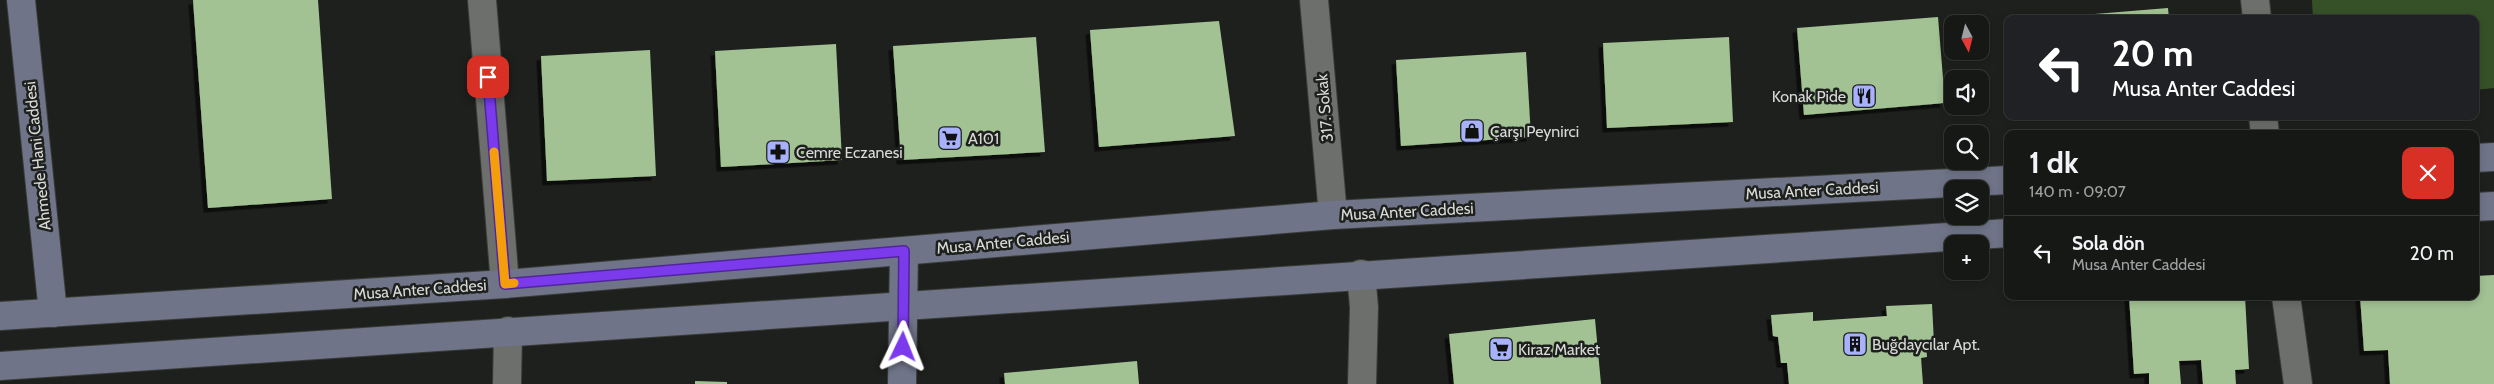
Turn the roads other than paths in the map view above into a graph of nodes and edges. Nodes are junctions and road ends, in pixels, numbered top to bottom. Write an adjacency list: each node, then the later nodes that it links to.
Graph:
1 (21, 0): 18 (main road, Ahmede Hani Caddesi)
2 (482, 0): 15 (street)
3 (1314, 0): 11 (street, 317. Sokak)
4 (2255, 0): 5 (street)
5 (2256, 15)
6 (2494, 157): 7 (main road)
7 (2479, 158)
8 (2004, 180): 11 (main road, Musa Anter Caddesi)
9 (2494, 206): 10 (main road)
10 (2479, 207)
11 (1333, 215): 13 (main road, Musa Anter Caddesi)
12 (2004, 233): 14 (main road)
13 (904, 251): 15 (main road, Musa Anter Caddesi); 17 (main road)
14 (1361, 274): 17 (main road); 24 (street)
15 (505, 284): 18 (main road, Musa Anter Caddesi)
16 (2287, 300): 25 (street)
17 (904, 307): 20 (main road); 23 (main road)
18 (54, 313): 19 (main road, Musa Anter Caddesi)
19 (0, 316)
20 (508, 331): 21 (main road); 22 (street)
21 (0, 366)
22 (508, 384)
23 (902, 384)
24 (1362, 384)
25 (2298, 384)

